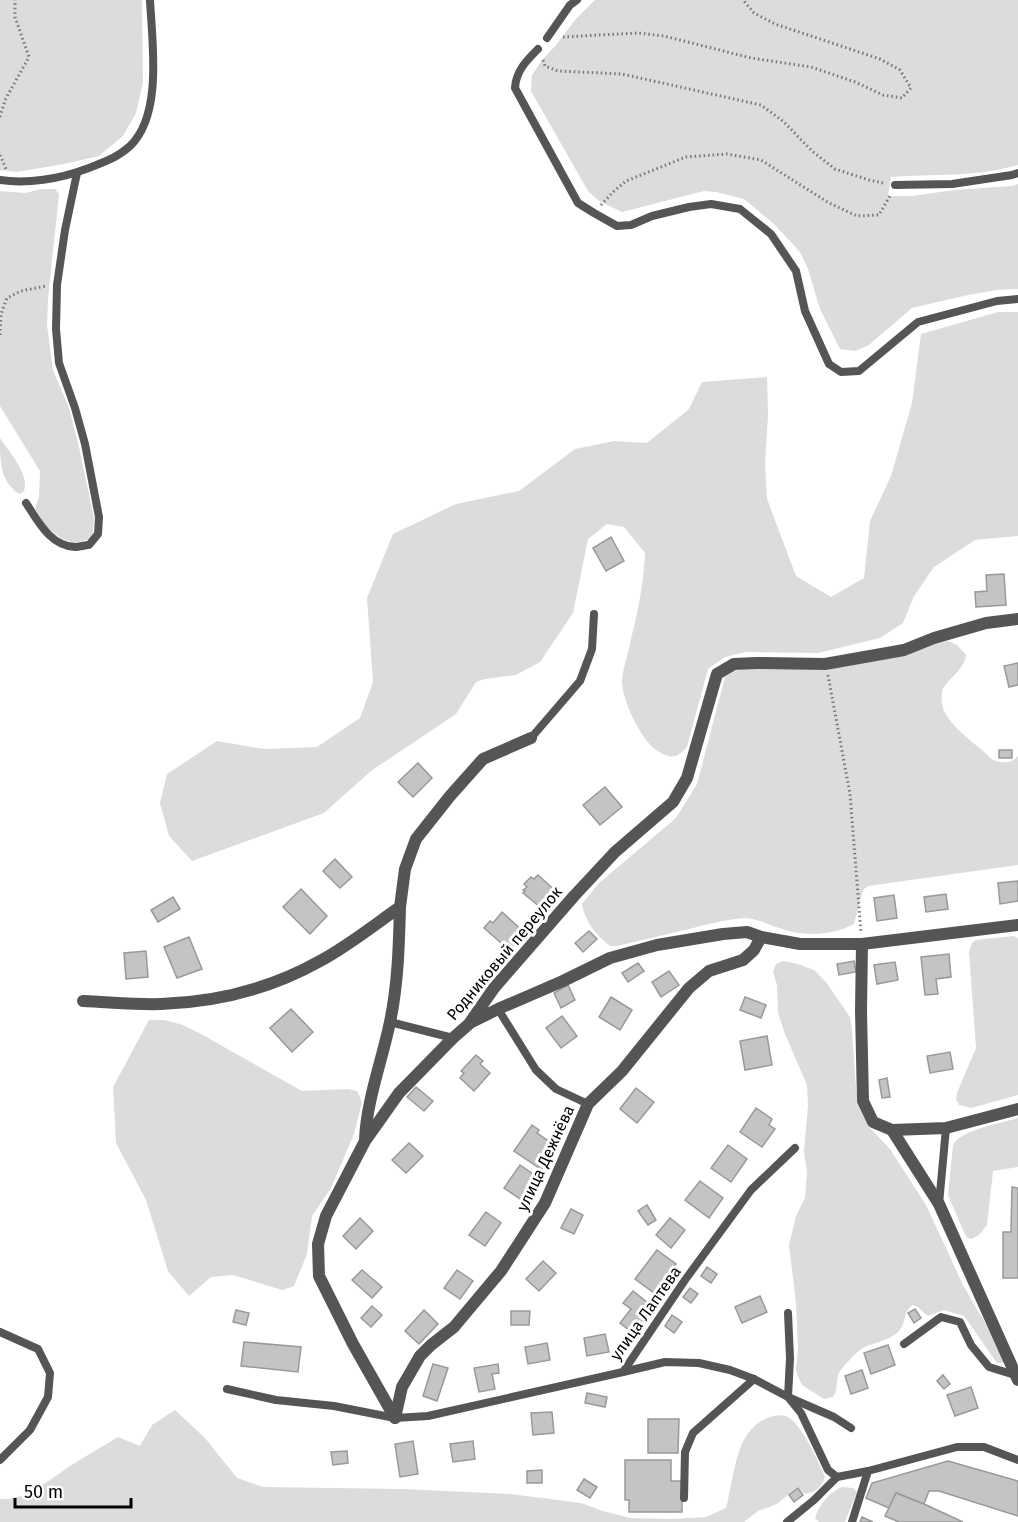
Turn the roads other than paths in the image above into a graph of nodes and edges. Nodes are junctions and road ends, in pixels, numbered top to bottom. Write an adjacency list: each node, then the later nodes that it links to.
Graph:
1 (150, 0): 5 (lane)
2 (577, 0): 3 (lane)
3 (547, 38)
4 (538, 49): 9 (lane)
5 (77, 173): 7 (lane); 10 (lane)
6 (1018, 173): 8 (lane)
7 (0, 180)
8 (895, 185)
9 (1018, 299)
10 (26, 503)
11 (594, 614): 13 (lane)
12 (1018, 619): 21 (street, Родниковый переулок)
13 (531, 738): 14 (street)
14 (400, 907): 18 (street); 20 (street)
15 (1018, 925): 17 (street)
16 (761, 937): 17 (street); 19 (street); 23 (street, улица Дежнёва)
17 (862, 944): 26 (street)
18 (83, 1001)
19 (498, 1009): 21 (street); 23 (lane)
20 (390, 1022): 22 (lane); 27 (street)
21 (469, 1024): 22 (street, Родниковый переулок)
22 (453, 1038): 27 (street, Родниковый переулок)
23 (588, 1104): 38 (street, улица Дежнёва)
24 (1018, 1109): 25 (street)
25 (946, 1128): 26 (street); 29 (lane)
26 (892, 1130): 29 (street)
27 (365, 1141): 38 (street, Родниковый переулок)
28 (795, 1148): 33 (lane, улица Лаптева)
29 (939, 1204): 34 (street)
30 (788, 1313): 37 (lane)
31 (0, 1332): 40 (lane)
32 (904, 1344): 34 (lane)
33 (623, 1372): 35 (lane); 38 (lane, улица Лаптева)
34 (1018, 1377)
35 (754, 1379): 37 (lane); 44 (lane)
36 (227, 1389): 38 (lane, улица Лаптева)
37 (788, 1397): 39 (lane); 43 (lane)
38 (395, 1418)
39 (851, 1428)
40 (0, 1460)
41 (1018, 1460): 42 (lane)
42 (868, 1472): 43 (lane); 46 (lane)
43 (837, 1477): 45 (lane)
44 (684, 1498)
45 (787, 1522)
46 (852, 1522)

